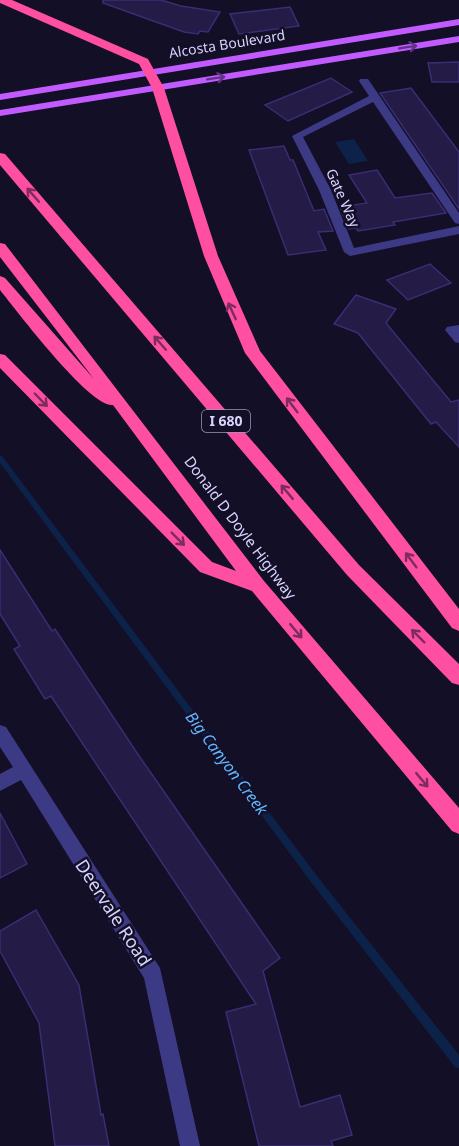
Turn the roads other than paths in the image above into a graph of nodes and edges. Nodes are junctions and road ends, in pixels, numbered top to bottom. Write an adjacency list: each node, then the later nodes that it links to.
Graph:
1 (3, 0): 4 (highway)
2 (459, 22): 4 (main road, Alcosta Boulevard)
3 (459, 39): 6 (main road, one-way to 3)
4 (150, 72): 6 (highway); 7 (main road, Alcosta Boulevard)
5 (364, 81): 8 (street)
6 (158, 88): 9 (main road); 20 (highway, one-way to 6)
7 (0, 97)
8 (375, 97): 11 (street); 12 (street, Gate Way)
9 (0, 113)
10 (0, 157): 21 (highway, I 680, one-way to 10)
11 (459, 221)
12 (459, 230)
13 (0, 247): 18 (highway, Donald D Doyle Highway)
14 (0, 281): 18 (highway)
15 (459, 328): 16 (street)
16 (459, 339)
17 (0, 359): 19 (highway, one-way to 19)
18 (134, 420): 19 (highway, Donald D Doyle Highway)
19 (258, 586): 25 (highway, Donald D Doyle Highway, one-way to 25)
20 (459, 623)
21 (459, 677)
22 (0, 732): 23 (street, Deervale Road)
23 (22, 771): 24 (street); 26 (street, Deervale Road)
24 (0, 783)
25 (459, 824)
26 (190, 1146)

